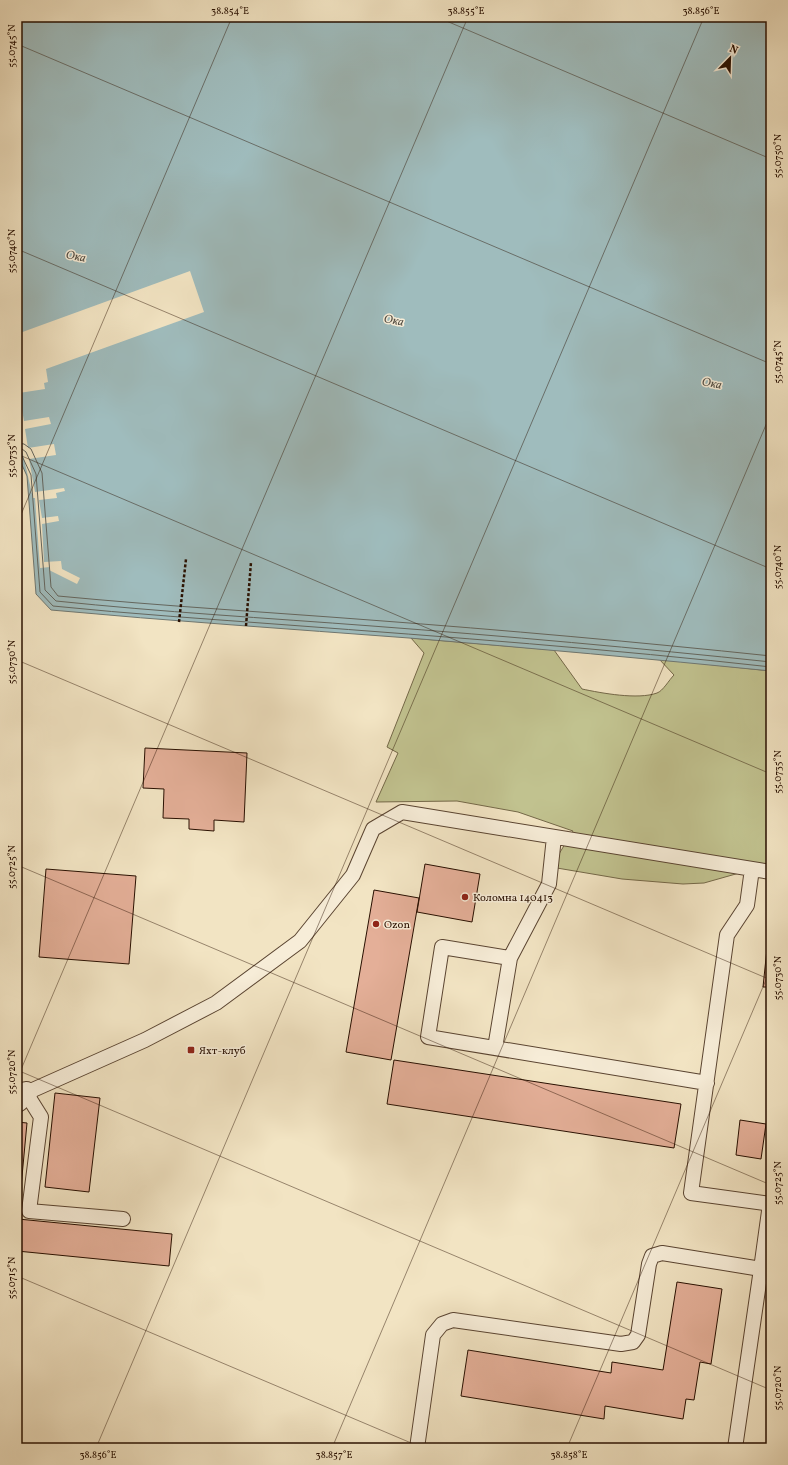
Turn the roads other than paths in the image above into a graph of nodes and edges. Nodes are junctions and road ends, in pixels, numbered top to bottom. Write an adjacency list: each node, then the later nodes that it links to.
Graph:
1 (554, 837): 2 (lane); 4 (lane); 7 (lane)
2 (752, 869): 3 (lane); 6 (lane)
3 (771, 872)
4 (510, 958): 5 (lane); 5 (lane)
5 (495, 1048): 6 (lane)
6 (707, 1082): 8 (lane)
7 (22, 1097): 9 (lane)
8 (771, 1204): 10 (lane)
9 (123, 1219)
10 (761, 1269): 11 (lane); 12 (lane)
11 (417, 1448)
12 (735, 1448)

